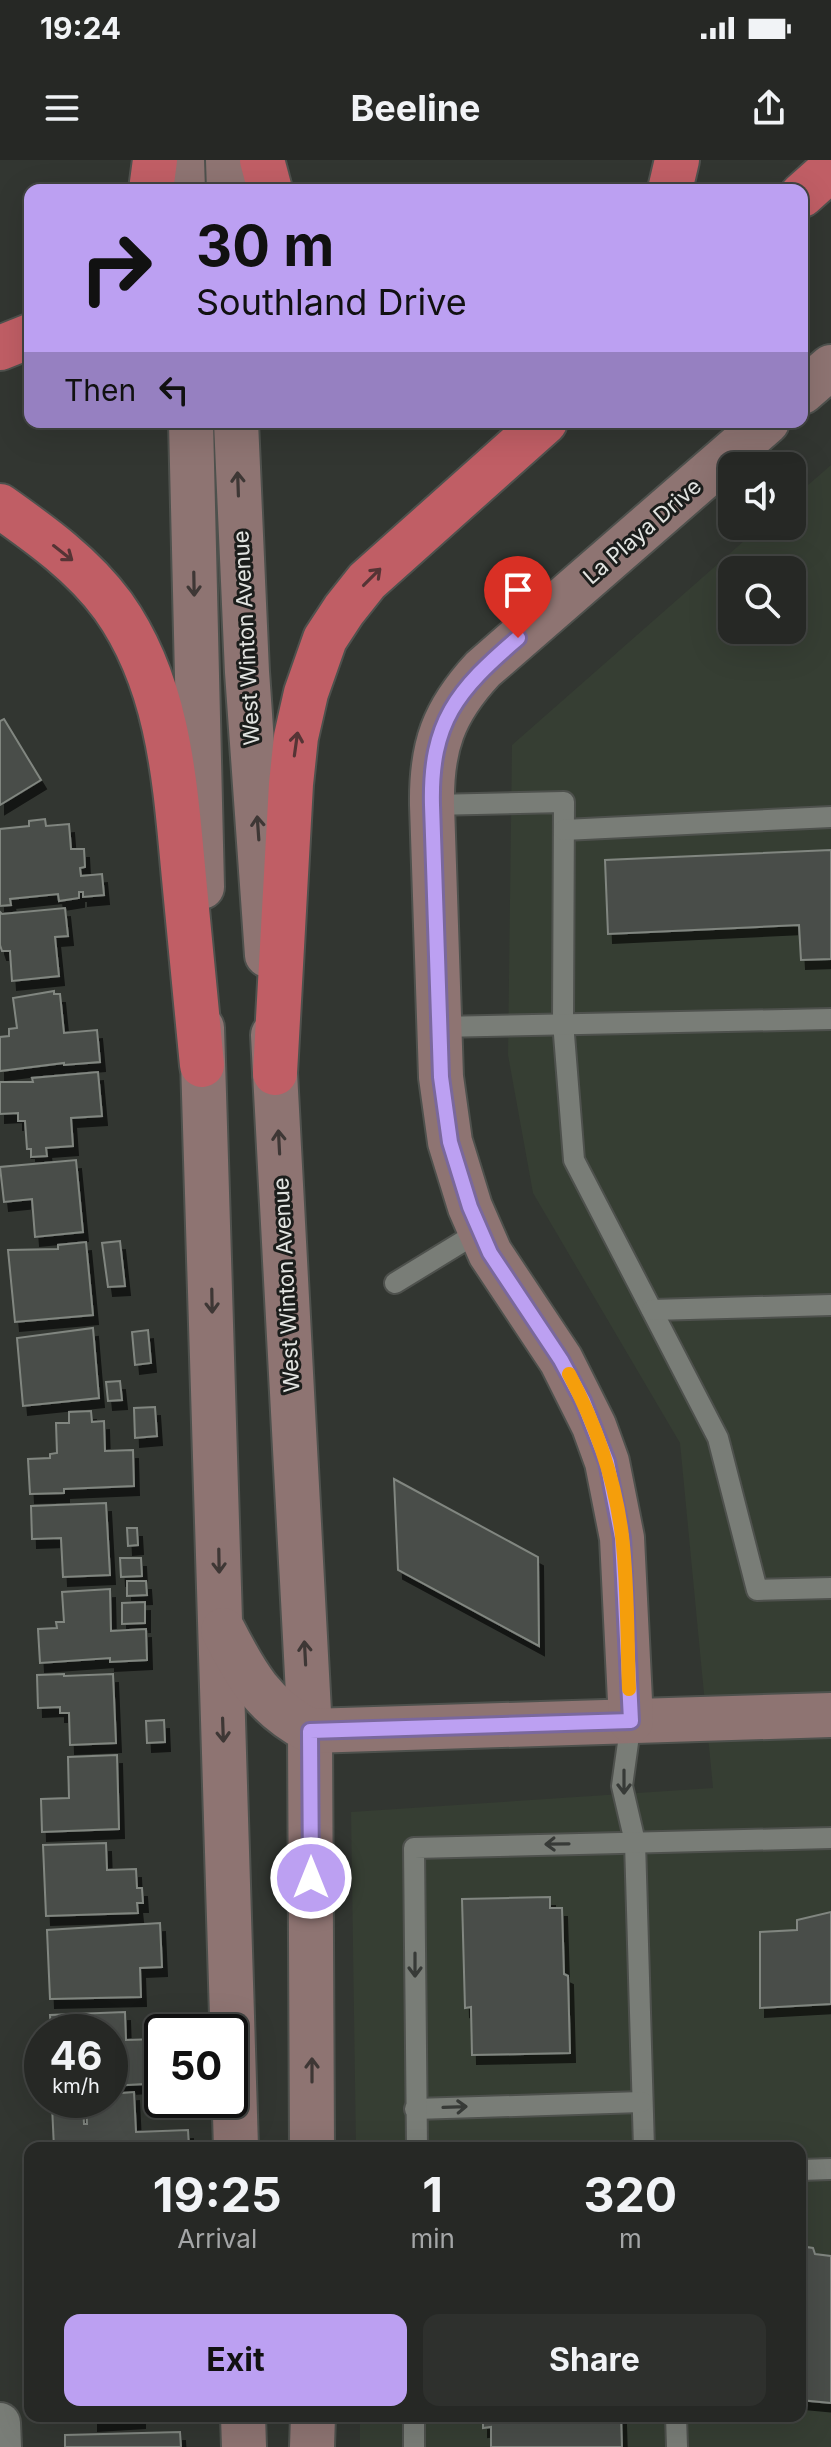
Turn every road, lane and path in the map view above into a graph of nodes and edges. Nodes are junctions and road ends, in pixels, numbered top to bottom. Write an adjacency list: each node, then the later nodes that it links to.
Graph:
1 (155, 160): 7 (highway)
2 (182, 160): 8 (main road)
3 (228, 160): 9 (main road)
4 (262, 160): 10 (highway)
5 (677, 160): 11 (highway)
6 (831, 169): 12 (highway)
7 (152, 184)
8 (183, 184)
9 (229, 184)
10 (268, 184)
11 (671, 184)
12 (808, 190)
13 (24, 338): 14 (highway)
14 (0, 348)
15 (831, 367): 16 (main road)
16 (808, 387)
17 (191, 428): 28 (main road, one-way to 28)
18 (236, 428): 29 (main road, West Winton Avenue, one-way to 18)
19 (538, 428): 29 (highway, one-way to 19)
20 (760, 428): 22 (main road, La Playa Drive)
21 (0, 506): 28 (highway, one-way to 28)
22 (432, 805): 24 (lane); 27 (main road, La Playa Drive)
23 (831, 817): 24 (lane)
24 (564, 830): 26 (lane)
25 (831, 1019): 26 (lane)
26 (563, 1022): 27 (lane); 33 (lane)
27 (439, 1027): 30 (main road, La Playa Drive)
28 (202, 1065): 35 (main road, one-way to 35)
29 (275, 1073): 38 (main road, West Winton Avenue, one-way to 29)
30 (480, 1231): 31 (lane); 37 (main road, La Playa Drive)
31 (395, 1283)
32 (831, 1305): 33 (lane)
33 (652, 1310): 34 (lane)
34 (831, 1588)
35 (220, 1624): 38 (main road); 43 (main road, one-way to 43)
36 (831, 1715): 37 (main road)
37 (631, 1721): 38 (main road); 40 (lane, one-way to 40)
38 (310, 1731): 44 (main road, West Winton Avenue, one-way to 38)
39 (831, 1838): 40 (lane)
40 (635, 1842): 41 (lane); 42 (lane, one-way to 42)
41 (642, 2102): 42 (lane, one-way to 41); 46 (lane)
42 (415, 2109): 45 (lane)
43 (236, 2142)
44 (312, 2142)
45 (417, 2142)
46 (644, 2142)
47 (831, 2169): 48 (lane)
48 (806, 2170)
49 (243, 2422): 55 (main road)
50 (313, 2422): 56 (main road)
51 (414, 2422): 57 (lane)
52 (676, 2422): 58 (lane)
53 (0, 2423): 54 (street)
54 (1, 2447)
55 (244, 2447)
56 (312, 2447)
57 (414, 2447)
58 (677, 2447)

